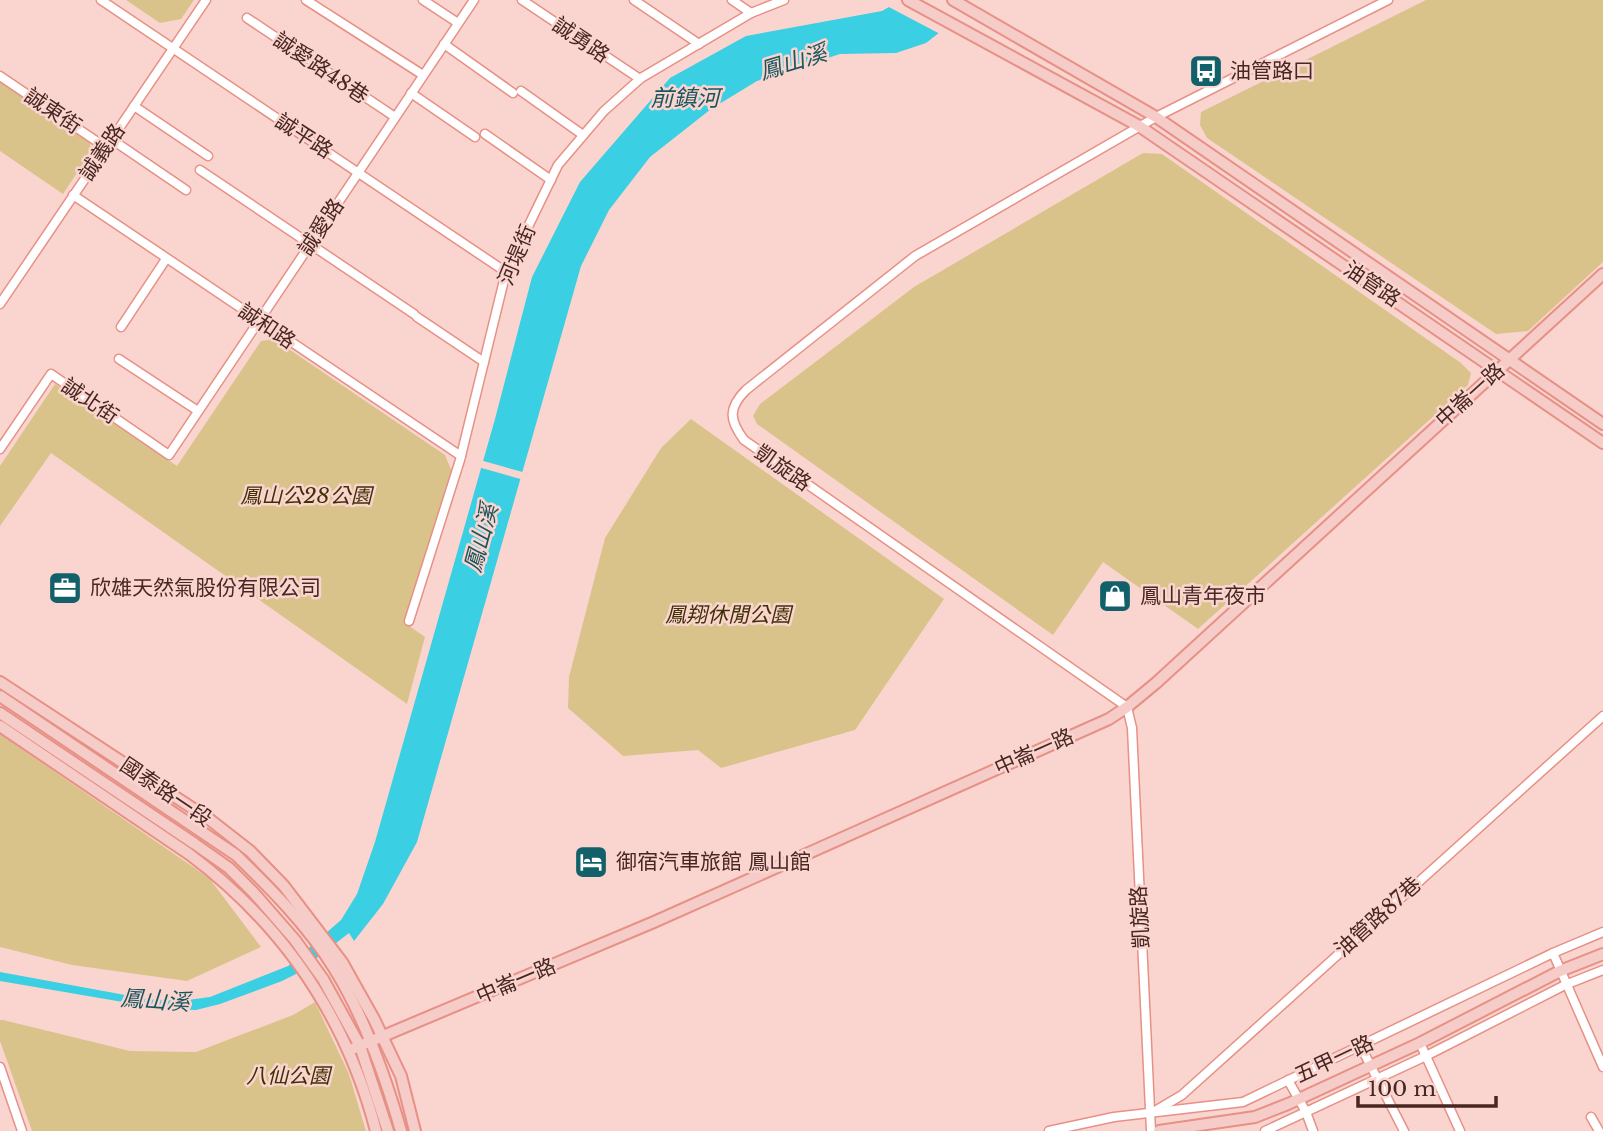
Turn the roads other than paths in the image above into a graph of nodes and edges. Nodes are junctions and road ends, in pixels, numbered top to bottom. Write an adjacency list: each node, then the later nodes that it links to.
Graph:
1 (101, 0): 18 (street, 誠平路)
2 (206, 0): 18 (street, 誠義路)
3 (306, 0): 19 (street)
4 (423, 0): 15 (street)
5 (474, 0): 15 (street, 誠愛路)
6 (522, 0): 21 (street, 誠勇路)
7 (634, 0): 17 (street)
8 (732, 0): 13 (street)
9 (784, 0): 13 (street, 河堤街)
10 (908, 0): 26 (street)
11 (953, 0): 25 (street)
12 (1388, 0): 25 (street)
13 (751, 13): 17 (street, 河堤街)
14 (247, 18): 24 (street, 誠愛路48巷)
15 (458, 23): 16 (street, 誠愛路)
16 (444, 44): 19 (street, 誠愛路); 28 (street)
17 (699, 44): 21 (street, 河堤街)
18 (173, 48): 23 (street, 誠義路); 33 (street, 誠平路)
19 (423, 75): 22 (street, 誠愛路)
20 (0, 76): 30 (street, 誠東街)
21 (640, 79): 28 (street, 河堤街)
22 (411, 93): 24 (street, 誠愛路); 29 (street)
23 (134, 106): 30 (street, 誠義路); 31 (street)
24 (395, 117): 33 (street, 誠愛路)
25 (1156, 117): 26 (street); 45 (street, 油管路)
26 (1139, 126): 47 (street, 油管路); 57 (street, 凱旋路)
27 (485, 134): 34 (street)
28 (583, 135): 34 (street, 河堤街)
29 (475, 137)
30 (108, 143): 35 (street, 誠東街); 36 (street, 誠義路)
31 (208, 156)
32 (200, 170): 37 (street)
33 (358, 172): 37 (street, 誠愛路); 39 (street, 誠平路)
34 (551, 180): 39 (street, 河堤街)
35 (186, 190)
36 (73, 195): 38 (street, 誠和路); 41 (street, 誠義路)
37 (310, 244): 42 (street, 誠愛路); 46 (street)
38 (166, 259): 42 (street, 誠和路); 43 (street)
39 (506, 272): 46 (street, 河堤街)
40 (1603, 274): 45 (street, 中崙一路)
41 (0, 304)
42 (258, 321): 48 (street, 誠愛路); 53 (street, 誠和路)
43 (121, 327)
44 (119, 359): 48 (street)
45 (1508, 361): 47 (street, 中崙一路); 49 (street, 油管路)
46 (484, 362): 53 (street, 河堤街)
47 (1498, 370): 50 (street, 油管路); 57 (street, 中崙一路)
48 (198, 411): 52 (street, 誠愛路)
49 (1603, 424)
50 (1603, 443)
51 (0, 449): 52 (street, 誠北街)
52 (169, 455)
53 (461, 456): 54 (street, 河堤街)
54 (409, 621)
55 (0, 682): 61 (street, 國泰路一段)
56 (0, 696): 61 (street, 國泰路一段)
57 (1127, 707): 70 (street, 中崙一路); 82 (street, 凱旋路)
58 (0, 713): 63 (street, 國泰路一段)
59 (1603, 716): 82 (street, 油管路87巷)
60 (0, 726): 63 (street, 國泰路一段)
61 (309, 927): 66 (street)
62 (1603, 932): 64 (street, 五甲一路)
63 (289, 942): 72 (street)
64 (1553, 953): 68 (street); 73 (street, 五甲一路)
65 (1603, 954): 68 (street, 五甲一路)
66 (338, 965): 70 (street); 72 (street)
67 (1603, 970): 69 (street, 五甲一路)
68 (1560, 971): 69 (street); 71 (street, 五甲一路)
69 (1566, 985): 74 (street, 五甲一路); 77 (street)
70 (383, 1036): 72 (street, 中崙一路); 88 (street)
71 (1420, 1043): 74 (street); 75 (street, 五甲一路)
72 (360, 1046): 85 (street); 86 (street); 87 (street)
73 (1361, 1047): 75 (street); 79 (street, 五甲一路)
74 (1426, 1056): 78 (street, 五甲一路); 95 (street)
75 (1371, 1066): 78 (street); 80 (street, 五甲一路)
76 (0, 1067): 84 (street)
77 (1603, 1067)
78 (1378, 1079): 81 (street, 五甲一路); 94 (street)
79 (1288, 1080): 80 (street); 82 (street, 五甲一路)
80 (1299, 1099): 81 (street); 91 (street, 五甲一路)
81 (1306, 1112): 92 (street, 五甲一路); 93 (street)
82 (1150, 1114): 89 (street, 五甲一路); 90 (street, 凱旋路)
83 (1591, 1117): 96 (street)
84 (22, 1131)
85 (376, 1131)
86 (388, 1131)
87 (401, 1131)
88 (415, 1131)
89 (1049, 1131)
90 (1151, 1131)
91 (1159, 1131)
92 (1265, 1131)
93 (1313, 1131)
94 (1404, 1131)
95 (1460, 1131)
96 (1599, 1131)

